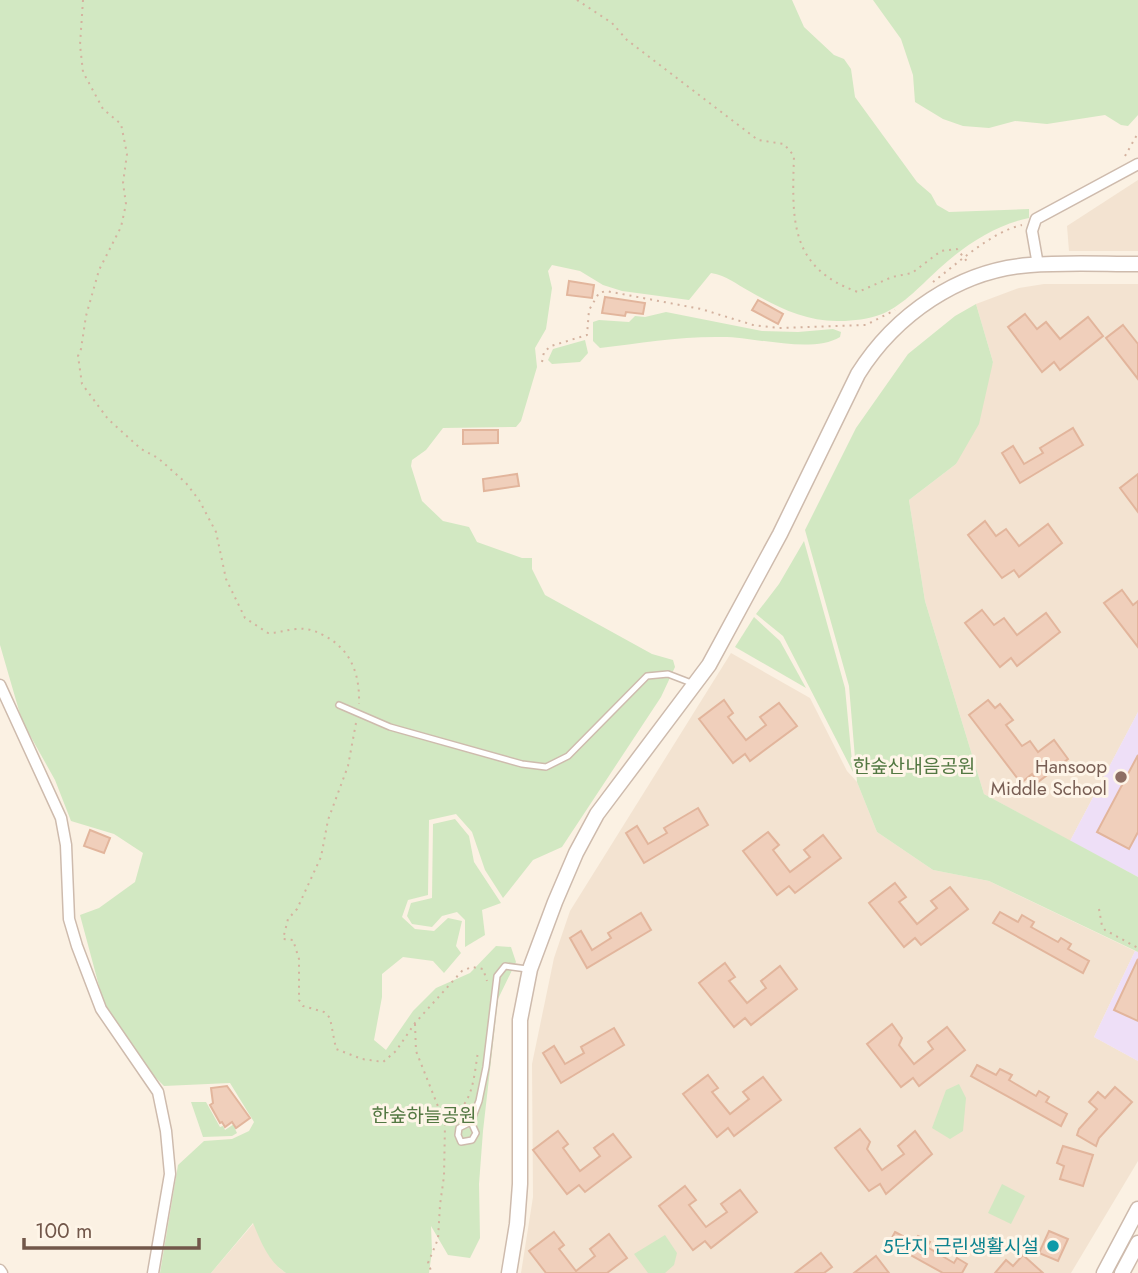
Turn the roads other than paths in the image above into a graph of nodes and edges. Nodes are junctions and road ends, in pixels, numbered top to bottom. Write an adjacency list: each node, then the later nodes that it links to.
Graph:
1 (1138, 164): 3 (street)
2 (1138, 264): 3 (street)
3 (1038, 265): 5 (street)
4 (0, 685): 11 (street)
5 (696, 685): 6 (lane); 7 (street)
6 (339, 705)
7 (530, 970): 8 (lane); 12 (street)
8 (471, 1122)
9 (1138, 1209): 13 (street)
10 (1138, 1243): 14 (street)
11 (153, 1273)
12 (509, 1273)
13 (1104, 1273)
14 (1122, 1273)

